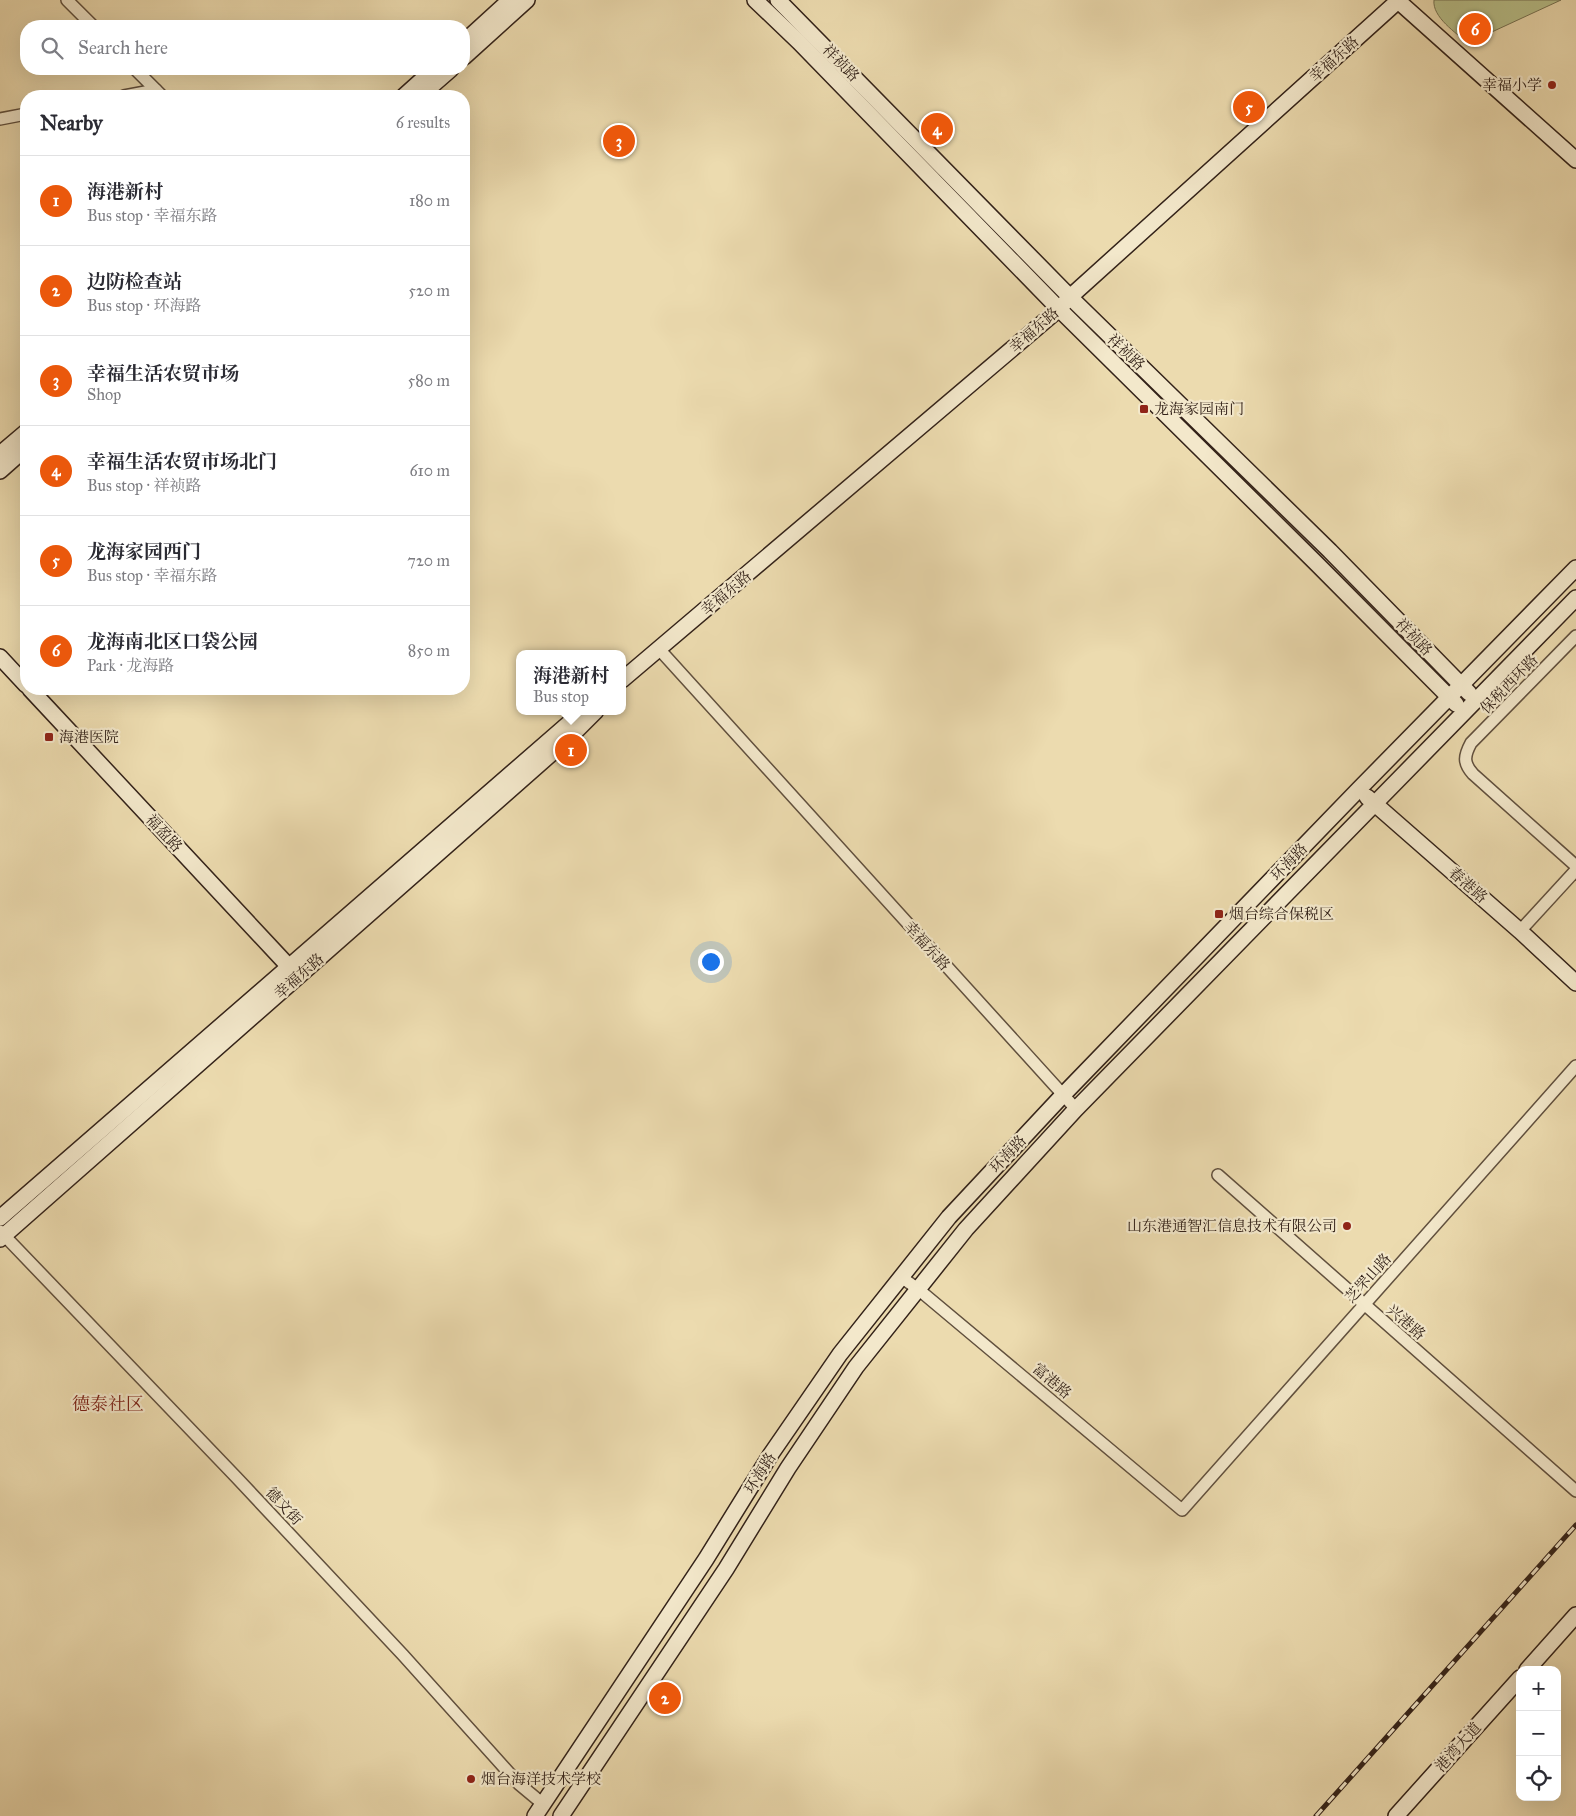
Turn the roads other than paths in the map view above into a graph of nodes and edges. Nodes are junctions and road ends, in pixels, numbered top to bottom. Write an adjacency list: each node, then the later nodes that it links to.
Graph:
1 (510, 0): 8 (street)
2 (527, 0): 9 (street)
3 (755, 0): 20 (street, 祥祯路)
4 (778, 0): 19 (street, 祥祯路)
5 (1398, 0): 18 (street); 19 (street, 幸福东路)
6 (70, 1): 7 (street)
7 (87, 20)
8 (470, 37)
9 (470, 52)
10 (141, 75): 13 (street)
11 (427, 75): 14 (street)
12 (444, 75): 15 (street)
13 (156, 90)
14 (411, 90)
15 (427, 90)
16 (20, 115): 17 (street)
17 (0, 119)
18 (1576, 160)
19 (1070, 297): 20 (street, 幸福东路); 33 (street, 祥祯路)
20 (1059, 309): 28 (street, 幸福东路); 35 (street, 祥祯路)
21 (20, 437): 23 (street)
22 (20, 453): 24 (street)
23 (0, 454)
24 (0, 470)
25 (1576, 568): 33 (street, 环海路)
26 (1576, 598): 36 (street, 环海路)
27 (1576, 636): 42 (street, 保税西环路)
28 (659, 650): 30 (street, 幸福东路); 32 (street, 幸福东路); 48 (street, 幸福东路)
29 (0, 657): 31 (street)
30 (626, 677)
31 (20, 679)
32 (626, 682)
33 (1462, 686): 35 (street, 环海路); 36 (street, 祥祯路)
34 (36, 695): 45 (street, 福盈路)
35 (1450, 698): 37 (street, 祥祯路); 40 (street, 环海路)
36 (1477, 700): 37 (street, 环海路)
37 (1464, 713): 41 (street, 环海路)
38 (579, 715): 45 (street, 幸福东路)
39 (592, 715): 45 (street, 幸福东路)
40 (1359, 789): 41 (street, 春港路); 48 (street, 环海路)
41 (1374, 804): 44 (street, 春港路); 49 (street, 环海路)
42 (1576, 866)
43 (1576, 870): 44 (street)
44 (1520, 931): 46 (street, 春港路)
45 (294, 971): 51 (street, 幸福东路); 52 (street, 幸福东路)
46 (1576, 983)
47 (1576, 1066): 55 (street, 芝罘山路)
48 (1062, 1096): 49 (street, 幸福东路); 53 (street, 环海路)
49 (1076, 1109): 54 (street, 环海路)
50 (1218, 1175): 55 (street, 兴港路)
51 (0, 1218)
52 (1, 1235): 61 (street, 德文街)
53 (901, 1277): 54 (street, 富港路); 61 (street, 环海路)
54 (918, 1289): 57 (street, 富港路); 62 (street, 环海路)
55 (1364, 1305): 56 (street, 兴港路); 57 (street, 芝罘山路)
56 (1576, 1491)
57 (1182, 1510)
58 (1576, 1615): 59 (street)
59 (1531, 1666)
60 (1516, 1682): 63 (street, 港湾大道)
61 (539, 1810)
62 (560, 1816)
63 (1396, 1816)

